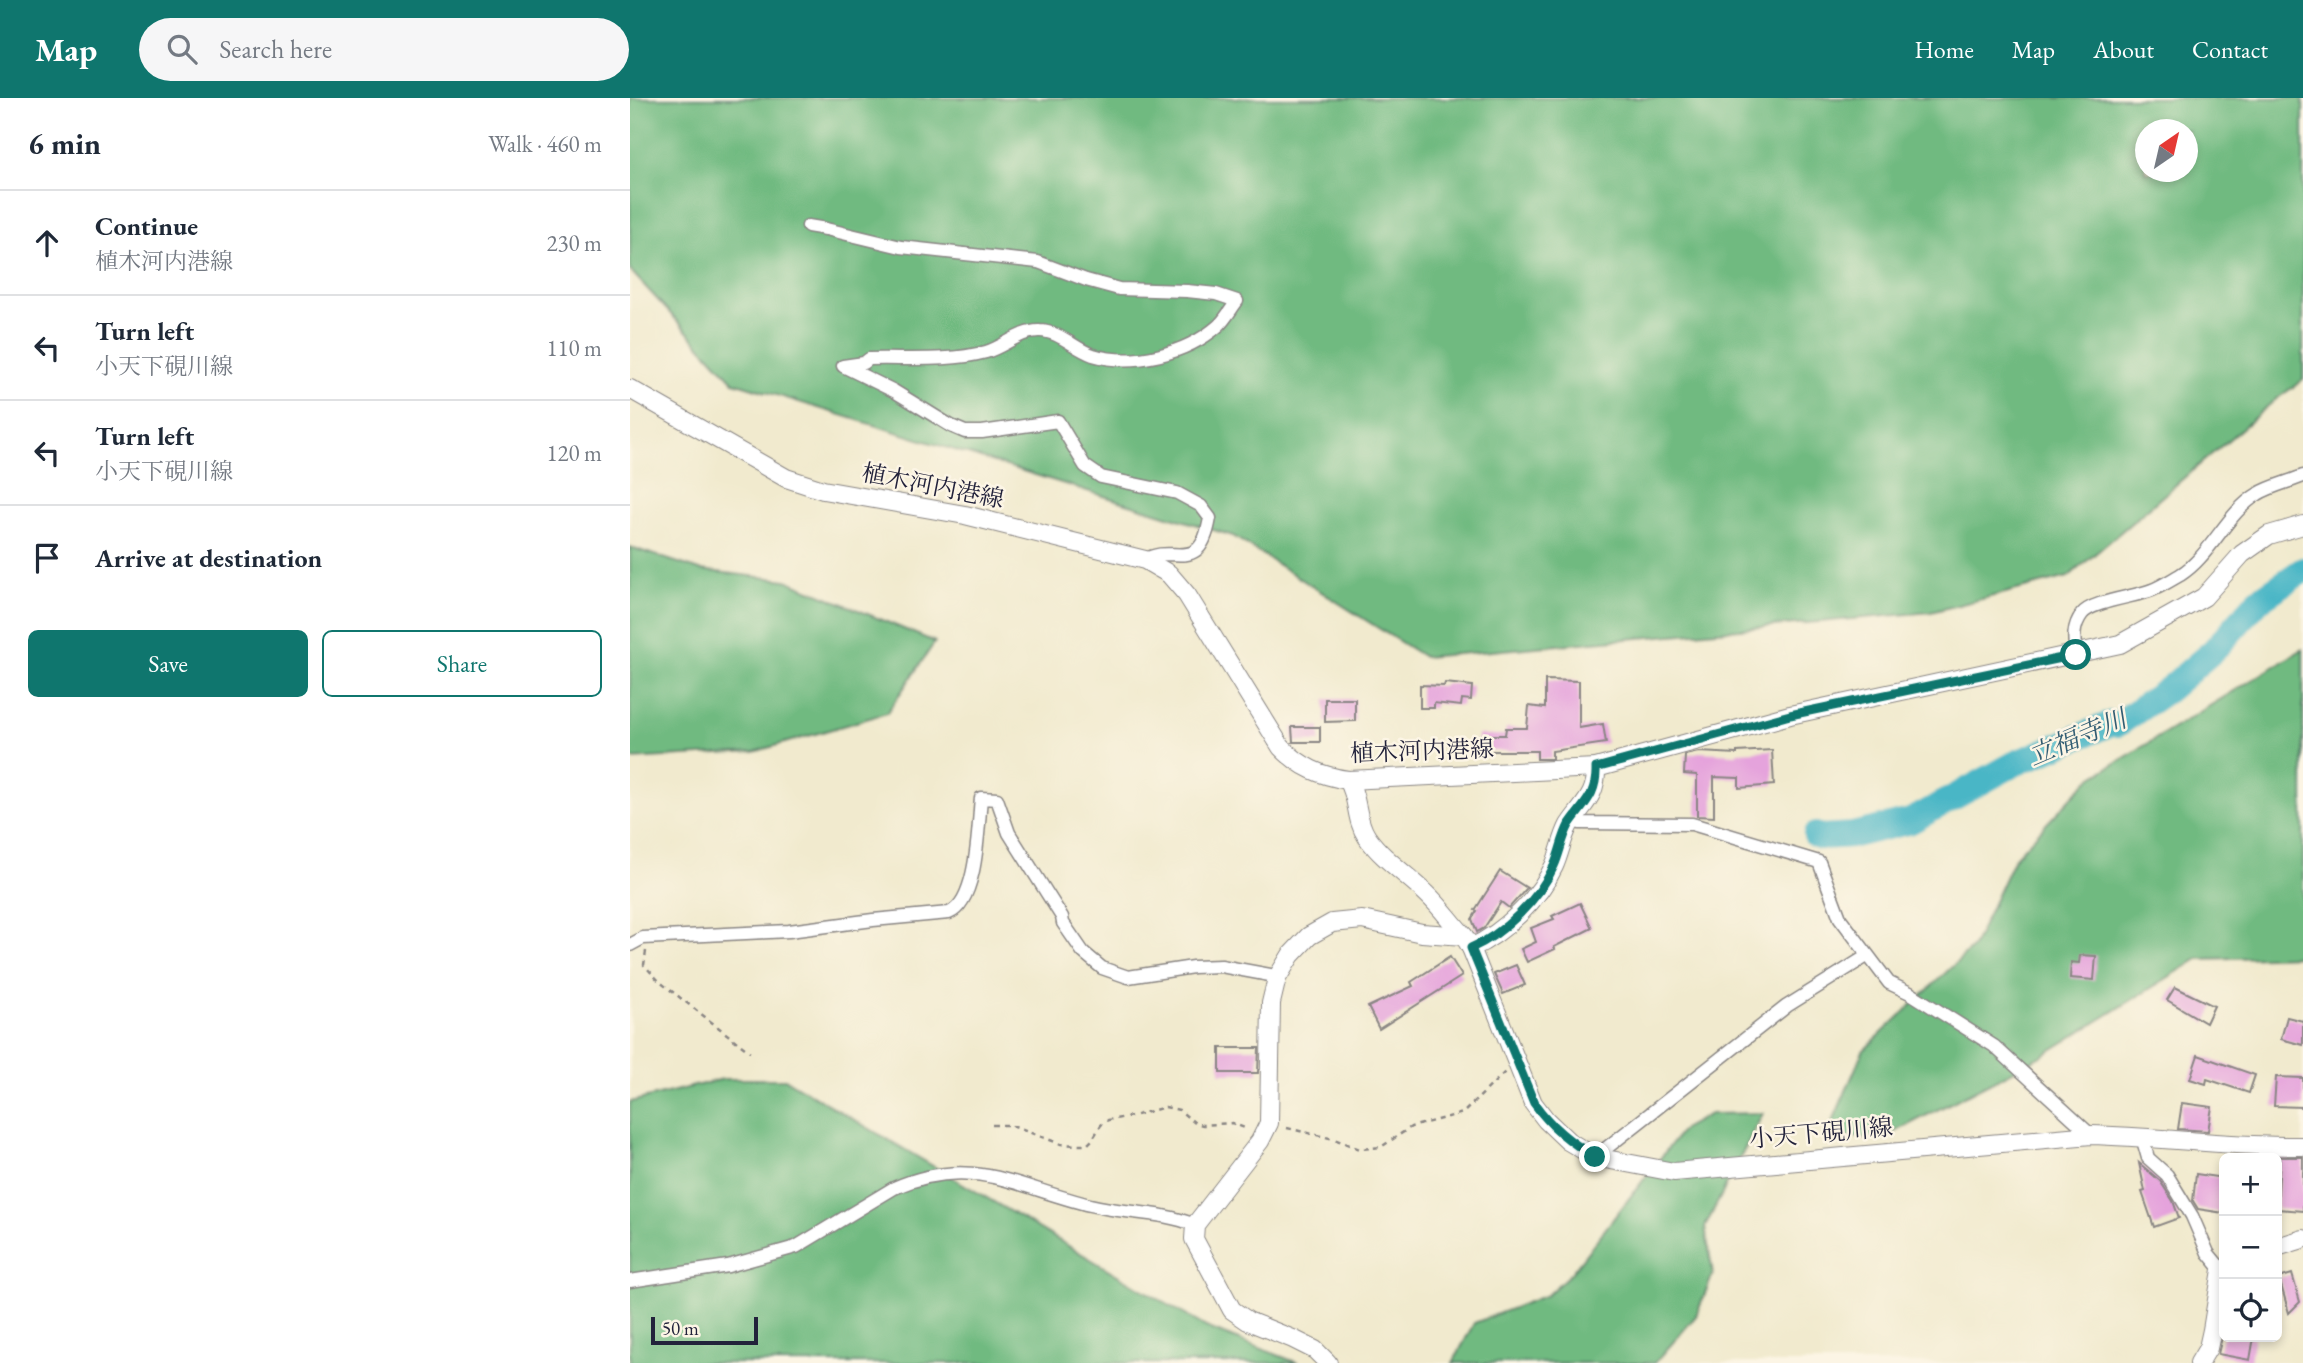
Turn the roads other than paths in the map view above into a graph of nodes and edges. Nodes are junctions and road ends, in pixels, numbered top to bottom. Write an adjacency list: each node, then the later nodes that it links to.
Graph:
1 (808, 226): 5 (street)
2 (630, 389): 5 (main road, 植木河内港線)
3 (2303, 476): 6 (street)
4 (2303, 525): 6 (main road, 植木河内港線)
5 (1145, 560): 8 (main road, 植木河内港線)
6 (2076, 655): 7 (main road, 植木河内港線)
7 (1596, 768): 8 (main road, 植木河内港線); 9 (main road)
8 (1348, 780): 10 (main road, 小天下硯川線)
9 (1573, 821): 10 (main road); 12 (street)
10 (1467, 942): 13 (main road); 17 (main road, 小天下硯川線)
11 (630, 944): 13 (street)
12 (1867, 956): 14 (street); 17 (street)
13 (1277, 978): 18 (main road)
14 (2091, 1135): 15 (main road, 小天下硯川線); 17 (main road, 小天下硯川線)
15 (2143, 1137): 16 (main road, 小天下硯川線); 21 (street)
16 (2303, 1146)
17 (1595, 1157)
18 (1195, 1225): 23 (street); 24 (main road)
19 (2303, 1239): 20 (main road)
20 (2282, 1245)
21 (2219, 1265)
22 (2221, 1279): 25 (main road)
23 (630, 1281)
24 (1328, 1363)
25 (2199, 1363)

